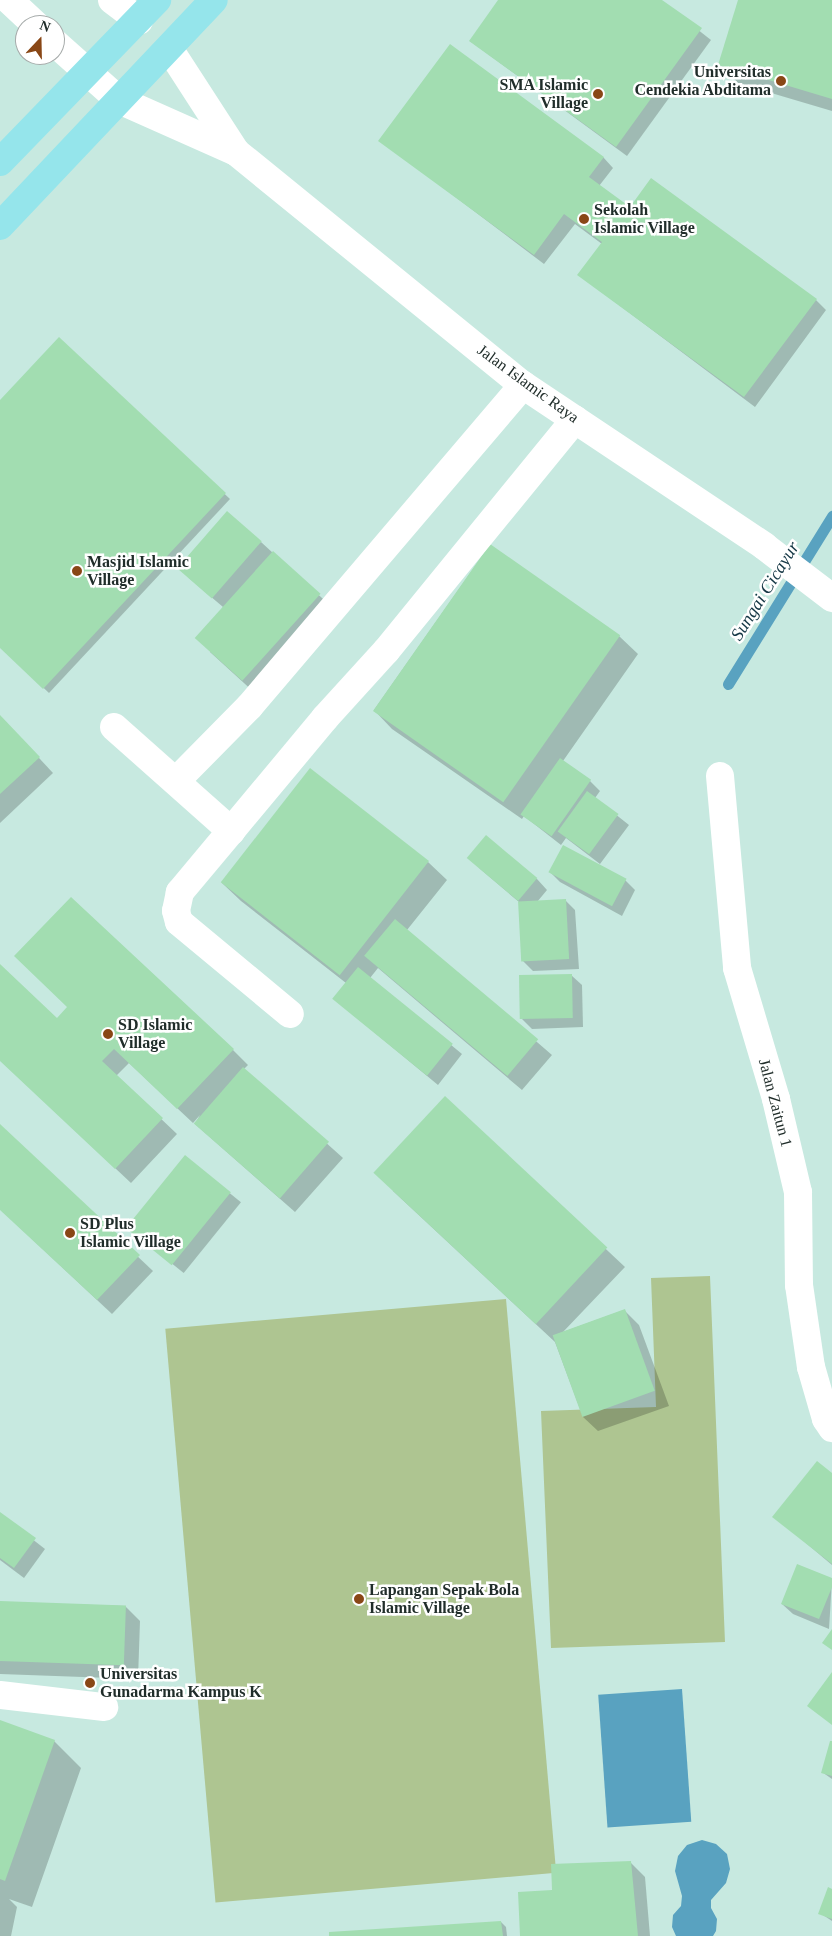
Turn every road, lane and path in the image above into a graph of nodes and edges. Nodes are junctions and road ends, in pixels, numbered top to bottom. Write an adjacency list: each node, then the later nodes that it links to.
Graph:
1 (9, 0): 5 (street)
2 (112, 0): 6 (street)
3 (157, 0): 6 (main road)
4 (214, 0): 7 (main road)
5 (25, 15)
6 (139, 20): 9 (main road)
7 (170, 50): 10 (main road); 11 (street, Jalan Islamic Raya)
8 (65, 52): 9 (street, Jalan Islamic Raya)
9 (85, 71): 10 (street, Jalan Islamic Raya); 12 (main road)
10 (118, 100): 11 (street, Jalan Islamic Raya); 13 (main road)
11 (236, 152): 14 (street, Jalan Islamic Raya)
12 (0, 162)
13 (0, 226)
14 (523, 385): 15 (street, Jalan Islamic Raya); 19 (street)
15 (575, 419): 16 (street, Jalan Islamic Raya); 20 (street)
16 (831, 597)
17 (114, 727): 19 (street)
18 (720, 776): 22 (street, Jalan Zaitun 1)
19 (177, 780): 20 (street)
20 (231, 831): 21 (street)
21 (290, 1014)
22 (832, 1428)
23 (0, 1696): 24 (street)
24 (104, 1707)

